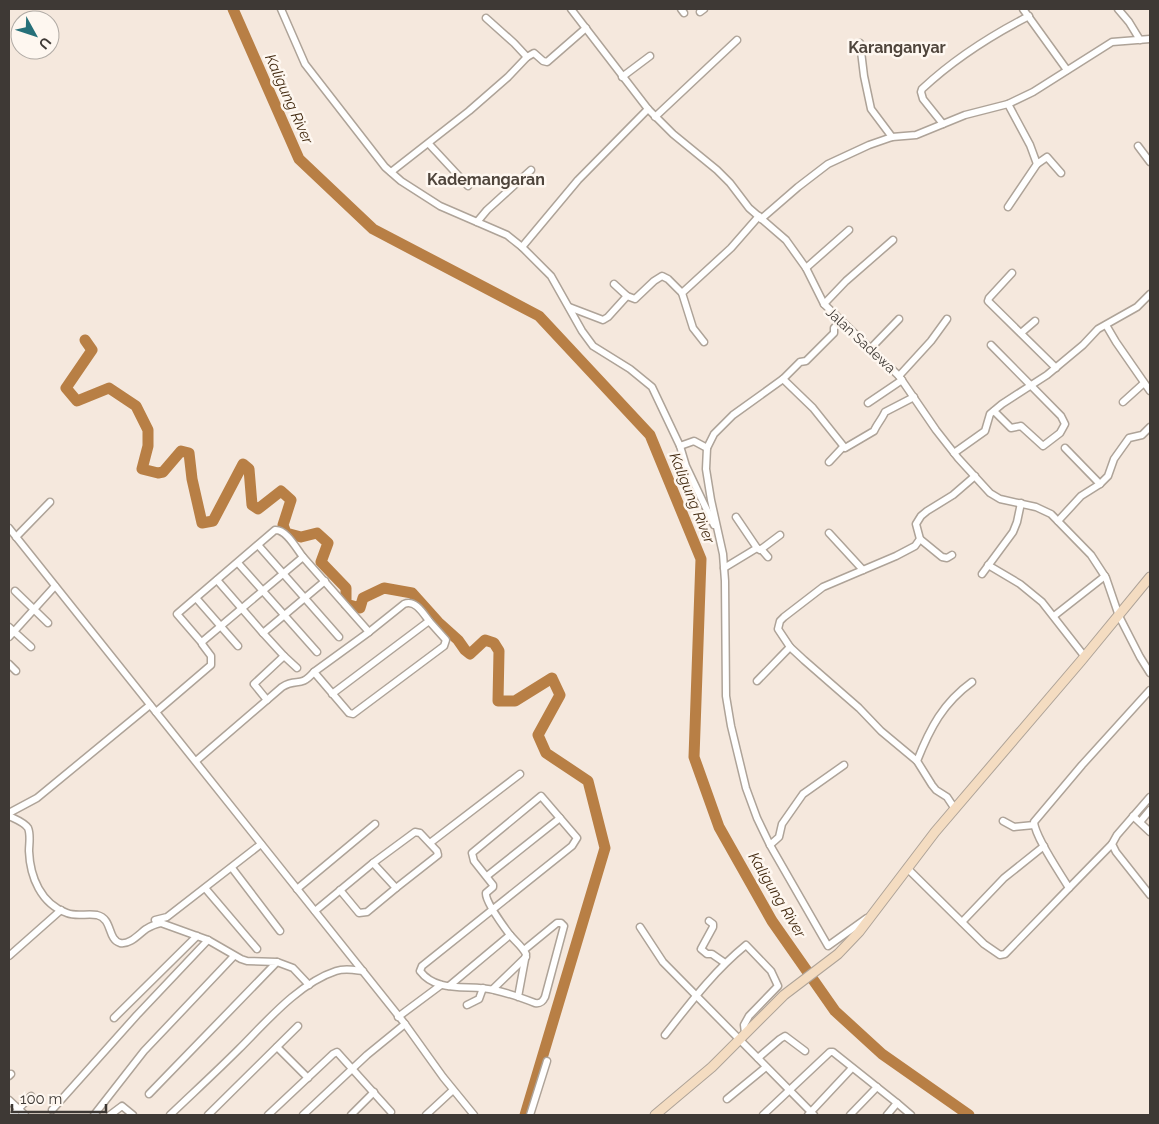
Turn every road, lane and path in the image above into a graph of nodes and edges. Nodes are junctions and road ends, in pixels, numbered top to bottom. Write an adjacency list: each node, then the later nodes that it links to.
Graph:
1 (282, 9): 26 (street)
2 (571, 9): 7 (street, Jalan Sadewa)
3 (1022, 9): 5 (street)
4 (1118, 9): 10 (street)
5 (1029, 16): 14 (street); 19 (street)
6 (486, 18): 13 (street)
7 (586, 28): 13 (street); 15 (street, Jalan Sadewa)
8 (1150, 39): 10 (street)
9 (737, 40): 18 (street)
10 (1140, 40): 14 (street)
11 (860, 43): 20 (street)
12 (650, 56): 15 (street)
13 (527, 57): 21 (street)
14 (1067, 70): 16 (street)
15 (622, 78): 17 (street, Jalan Sadewa)
16 (1008, 104): 19 (street); 24 (street)
17 (645, 112): 18 (street, Jalan Sadewa); 34 (street)
18 (655, 117): 30 (street, Jalan Sadewa)
19 (943, 124): 20 (street)
20 (892, 138): 30 (street)
21 (429, 144): 26 (street); 28 (street)
22 (1138, 146): 23 (street)
23 (1150, 162)
24 (1037, 164): 27 (street); 29 (street)
25 (531, 170): 31 (street)
26 (391, 172): 31 (street)
27 (1061, 173)
28 (468, 186)
29 (1008, 207)
30 (757, 219): 35 (street, Jalan Sadewa); 38 (street)
31 (477, 222): 34 (street)
32 (849, 230): 35 (street)
33 (893, 240): 41 (street)
34 (522, 247): 42 (street)
35 (806, 268): 41 (street, Jalan Sadewa)
36 (1012, 273): 48 (street)
37 (614, 284): 40 (street)
38 (682, 293): 40 (street); 49 (street)
39 (1150, 294): 47 (street)
40 (627, 296): 42 (street)
41 (824, 304): 46 (street, Jalan Sadewa)
42 (569, 307): 63 (street)
43 (899, 319): 51 (street)
44 (948, 319): 54 (street)
45 (1035, 321): 48 (street)
46 (839, 323): 51 (street, Jalan Sadewa); 53 (street)
47 (1106, 325): 52 (street); 55 (street)
48 (1021, 333): 52 (street)
49 (704, 342)
50 (991, 345): 56 (street)
51 (871, 348): 54 (street, Jalan Sadewa)
52 (1056, 368): 56 (street)
53 (783, 379): 64 (street); 65 (street)
54 (900, 380): 58 (street, Jalan Sadewa); 60 (street)
55 (1144, 383): 57 (street); 59 (street)
56 (1031, 386): 61 (street); 61 (street)
57 (1150, 391)
58 (910, 399): 64 (street); 67 (street, Jalan Sadewa)
59 (1123, 402)
60 (868, 403)
61 (994, 411): 67 (street)
62 (1150, 427): 70 (street)
63 (680, 446): 65 (street); 76 (street)
64 (843, 447): 68 (street)
65 (707, 448): 76 (street)
66 (1065, 448): 70 (street)
67 (954, 453): 69 (street, Jalan Sadewa)
68 (829, 462)
69 (971, 479): 72 (street, Jalan Sadewa); 80 (street)
70 (1100, 484): 74 (street)
71 (50, 502): 79 (street)
72 (1020, 508): 74 (street, Jalan Sadewa); 87 (street)
73 (736, 517): 82 (street)
74 (1058, 521): 92 (street, Jalan Sadewa)
75 (9, 529): 79 (street)
76 (718, 530): 88 (street)
77 (829, 534): 89 (street)
78 (780, 535): 82 (street)
79 (16, 537): 96 (street)
80 (920, 539): 83 (street); 89 (street)
81 (258, 545): 84 (street); 86 (street); 90 (street)
82 (759, 549): 85 (street); 88 (street)
83 (952, 555)
84 (303, 556): 90 (street); 95 (street)
85 (768, 557)
86 (238, 563): 94 (street); 98 (street)
87 (988, 565): 91 (street); 105 (street)
88 (724, 568): 151 (street)
89 (863, 570): 117 (street)
90 (283, 573): 98 (street); 100 (street)
91 (982, 574)
92 (1105, 576): 103 (street, Jalan Sadewa); 105 (street)
93 (1150, 577): 103 (main road)
94 (217, 580): 99 (street); 102 (street)
95 (325, 581): 100 (street); 110 (street)
96 (56, 586): 101 (street); 131 (street)
97 (15, 591): 101 (street)
98 (262, 592): 102 (street); 104 (street)
99 (196, 598): 108 (street); 114 (street)
100 (306, 598): 104 (street); 113 (street)
101 (34, 609): 107 (street); 109 (street)
102 (241, 609): 108 (street); 111 (street)
103 (1118, 613): 120 (main road); 125 (street, Jalan Sadewa)
104 (283, 616): 111 (street); 118 (street)
105 (1054, 616): 120 (street)
106 (430, 621): 110 (street); 129 (street); 129 (street)
107 (48, 623)
108 (220, 626): 114 (street); 115 (street)
109 (11, 629): 112 (street); 116 (street)
110 (369, 632): 124 (street)
111 (264, 633): 119 (street)
112 (9, 637)
113 (339, 637)
114 (202, 642): 132 (street)
115 (238, 646)
116 (31, 647)
117 (790, 647): 126 (street); 133 (street)
118 (317, 652)
119 (284, 656): 122 (street); 130 (street)
120 (1085, 657): 138 (main road)
121 (9, 664): 123 (street)
122 (297, 668)
123 (16, 671)
124 (314, 672): 129 (street); 130 (street)
125 (1150, 673)
126 (757, 681)
127 (972, 682): 133 (street)
128 (1150, 690): 146 (street)
129 (332, 694)
130 (267, 700): 134 (street)
131 (150, 705): 132 (street); 140 (street)
132 (156, 712): 134 (street)
133 (917, 761): 138 (street)
134 (196, 762): 149 (street)
135 (844, 765): 151 (street)
136 (520, 774): 148 (street)
137 (1150, 797): 141 (street)
138 (955, 808): 155 (main road)
139 (1150, 810): 144 (street)
140 (9, 815): 164 (street)
141 (1133, 816): 144 (street); 150 (street)
142 (560, 818): 156 (street); 156 (street); 163 (street)
143 (1003, 821): 146 (street)
144 (1140, 822): 147 (street)
145 (375, 824): 160 (street)
146 (1034, 825): 152 (street)
147 (1150, 832)
148 (430, 843): 153 (street); 158 (street)
149 (261, 844): 154 (street); 160 (street)
150 (1112, 844): 159 (street); 162 (street)
151 (770, 845): 166 (street)
152 (1044, 846): 159 (street); 169 (street)
153 (374, 863): 158 (street); 161 (street)
154 (232, 868): 157 (street); 171 (street)
155 (907, 868): 166 (main road); 169 (street)
156 (487, 876): 163 (street)
157 (205, 888): 167 (street); 175 (street)
158 (396, 888): 161 (street)
159 (1069, 888): 169 (street)
160 (298, 889): 165 (street)
161 (340, 890): 165 (street)
162 (1150, 895)
163 (493, 909): 172 (street); 184 (street)
164 (60, 910): 173 (street); 177 (street)
165 (315, 911): 182 (street)
166 (872, 915): 196 (main road)
167 (155, 920)
168 (709, 921): 181 (street)
169 (962, 922)
170 (640, 927): 188 (street)
171 (280, 931)
172 (510, 935): 176 (street); 185 (street)
173 (197, 936): 174 (street); 192 (street)
174 (208, 940): 178 (street); 215 (street)
175 (257, 949)
176 (524, 950): 179 (street); 189 (street)
177 (9, 956)
178 (234, 956): 180 (street); 221 (street)
179 (526, 957): 187 (street); 189 (street)
180 (277, 962): 183 (street); 209 (street)
181 (725, 963): 188 (street); 196 (street)
182 (363, 971): 183 (street); 191 (street)
183 (309, 985): 224 (street)
184 (441, 985): 185 (street); 191 (street)
185 (449, 986): 186 (street)
186 (482, 988): 187 (street); 190 (street)
187 (493, 989): 189 (street)
188 (696, 996): 195 (street); 196 (street)
189 (518, 997)
190 (467, 1006)
191 (398, 1017): 193 (street)
192 (114, 1018)
193 (405, 1024): 203 (street); 206 (street)
194 (298, 1026): 197 (street)
195 (665, 1034)
196 (742, 1036): 199 (street); 232 (main road)
197 (277, 1047): 204 (street); 225 (street)
198 (805, 1051): 199 (street)
199 (758, 1058): 201 (street)
200 (547, 1061): 231 (street)
201 (766, 1067): 207 (street); 211 (street)
202 (852, 1068): 205 (street); 207 (street); 217 (street)
203 (354, 1069): 204 (street); 208 (street); 227 (street)
204 (308, 1078): 226 (street)
205 (877, 1087): 213 (street); 234 (street)
206 (453, 1090): 229 (street); 230 (street)
207 (790, 1091): 217 (street); 233 (street)
208 (374, 1092): 216 (street); 228 (street)
209 (149, 1094)
210 (31, 1096): 214 (street)
211 (728, 1099)
212 (9, 1100): 214 (street)
213 (897, 1103): 235 (street); 236 (street)
214 (18, 1109): 218 (street); 219 (street)
215 (52, 1110)
216 (390, 1112)
217 (811, 1114)
218 (13, 1115)
219 (25, 1115)
220 (89, 1115): 221 (street)
221 (94, 1115)
222 (110, 1115): 223 (street)
223 (133, 1115)
224 (170, 1115)
225 (208, 1115)
226 (268, 1115)
227 (303, 1115)
228 (351, 1115)
229 (426, 1115)
230 (474, 1115)
231 (530, 1115)
232 (655, 1115)
233 (763, 1115)
234 (850, 1115)
235 (887, 1115)
236 (911, 1115)

